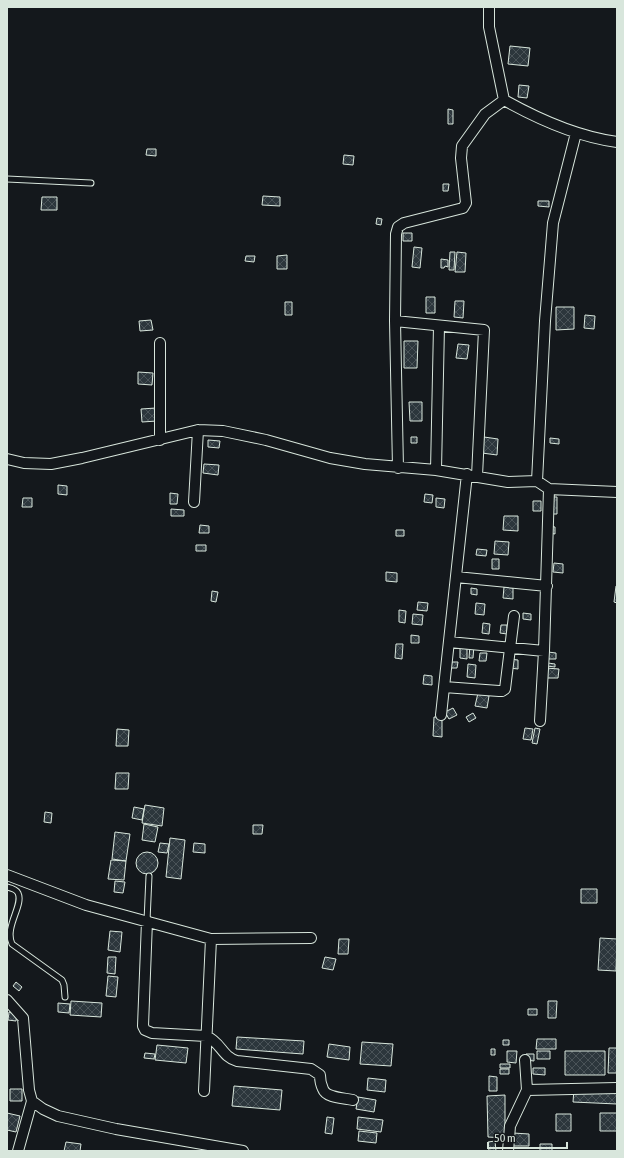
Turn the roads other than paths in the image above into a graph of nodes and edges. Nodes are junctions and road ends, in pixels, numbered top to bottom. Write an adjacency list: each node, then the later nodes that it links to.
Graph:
1 (489, 7): 2 (street)
2 (504, 100): 3 (street); 7 (street)
3 (576, 133): 4 (street); 16 (street)
4 (617, 142)
5 (7, 179): 6 (lane)
6 (91, 183)
7 (395, 321): 8 (street); 13 (street)
8 (439, 326): 14 (street); 15 (street)
9 (160, 343): 11 (street)
10 (198, 430): 11 (street); 13 (street); 19 (street)
11 (160, 440): 12 (street)
12 (7, 459)
13 (398, 468): 14 (street)
14 (436, 470): 15 (street)
15 (472, 475): 16 (street); 20 (street)
16 (537, 481): 17 (street)
17 (549, 489): 18 (street); 21 (street)
18 (617, 492)
19 (194, 502)
20 (456, 577): 21 (street); 23 (street)
21 (546, 586): 25 (street)
22 (514, 616): 24 (street)
23 (449, 642): 24 (street); 26 (street)
24 (510, 648): 25 (street); 26 (street)
25 (544, 651): 28 (street)
26 (444, 687): 27 (street)
27 (441, 715)
28 (540, 720)
29 (7, 875): 32 (street)
30 (149, 876): 32 (lane)
31 (7, 887): 35 (lane)
32 (147, 921): 34 (street); 37 (street)
33 (311, 938): 34 (street)
34 (211, 939): 37 (street)
35 (66, 997)
36 (7, 1000): 43 (street)
37 (206, 1036): 41 (street); 42 (street)
38 (525, 1060): 40 (street)
39 (617, 1088): 40 (street)
40 (527, 1090): 44 (street)
41 (204, 1091)
42 (353, 1100)
43 (32, 1101): 45 (street); 46 (street)
44 (508, 1150)
45 (18, 1151)
46 (243, 1151)

